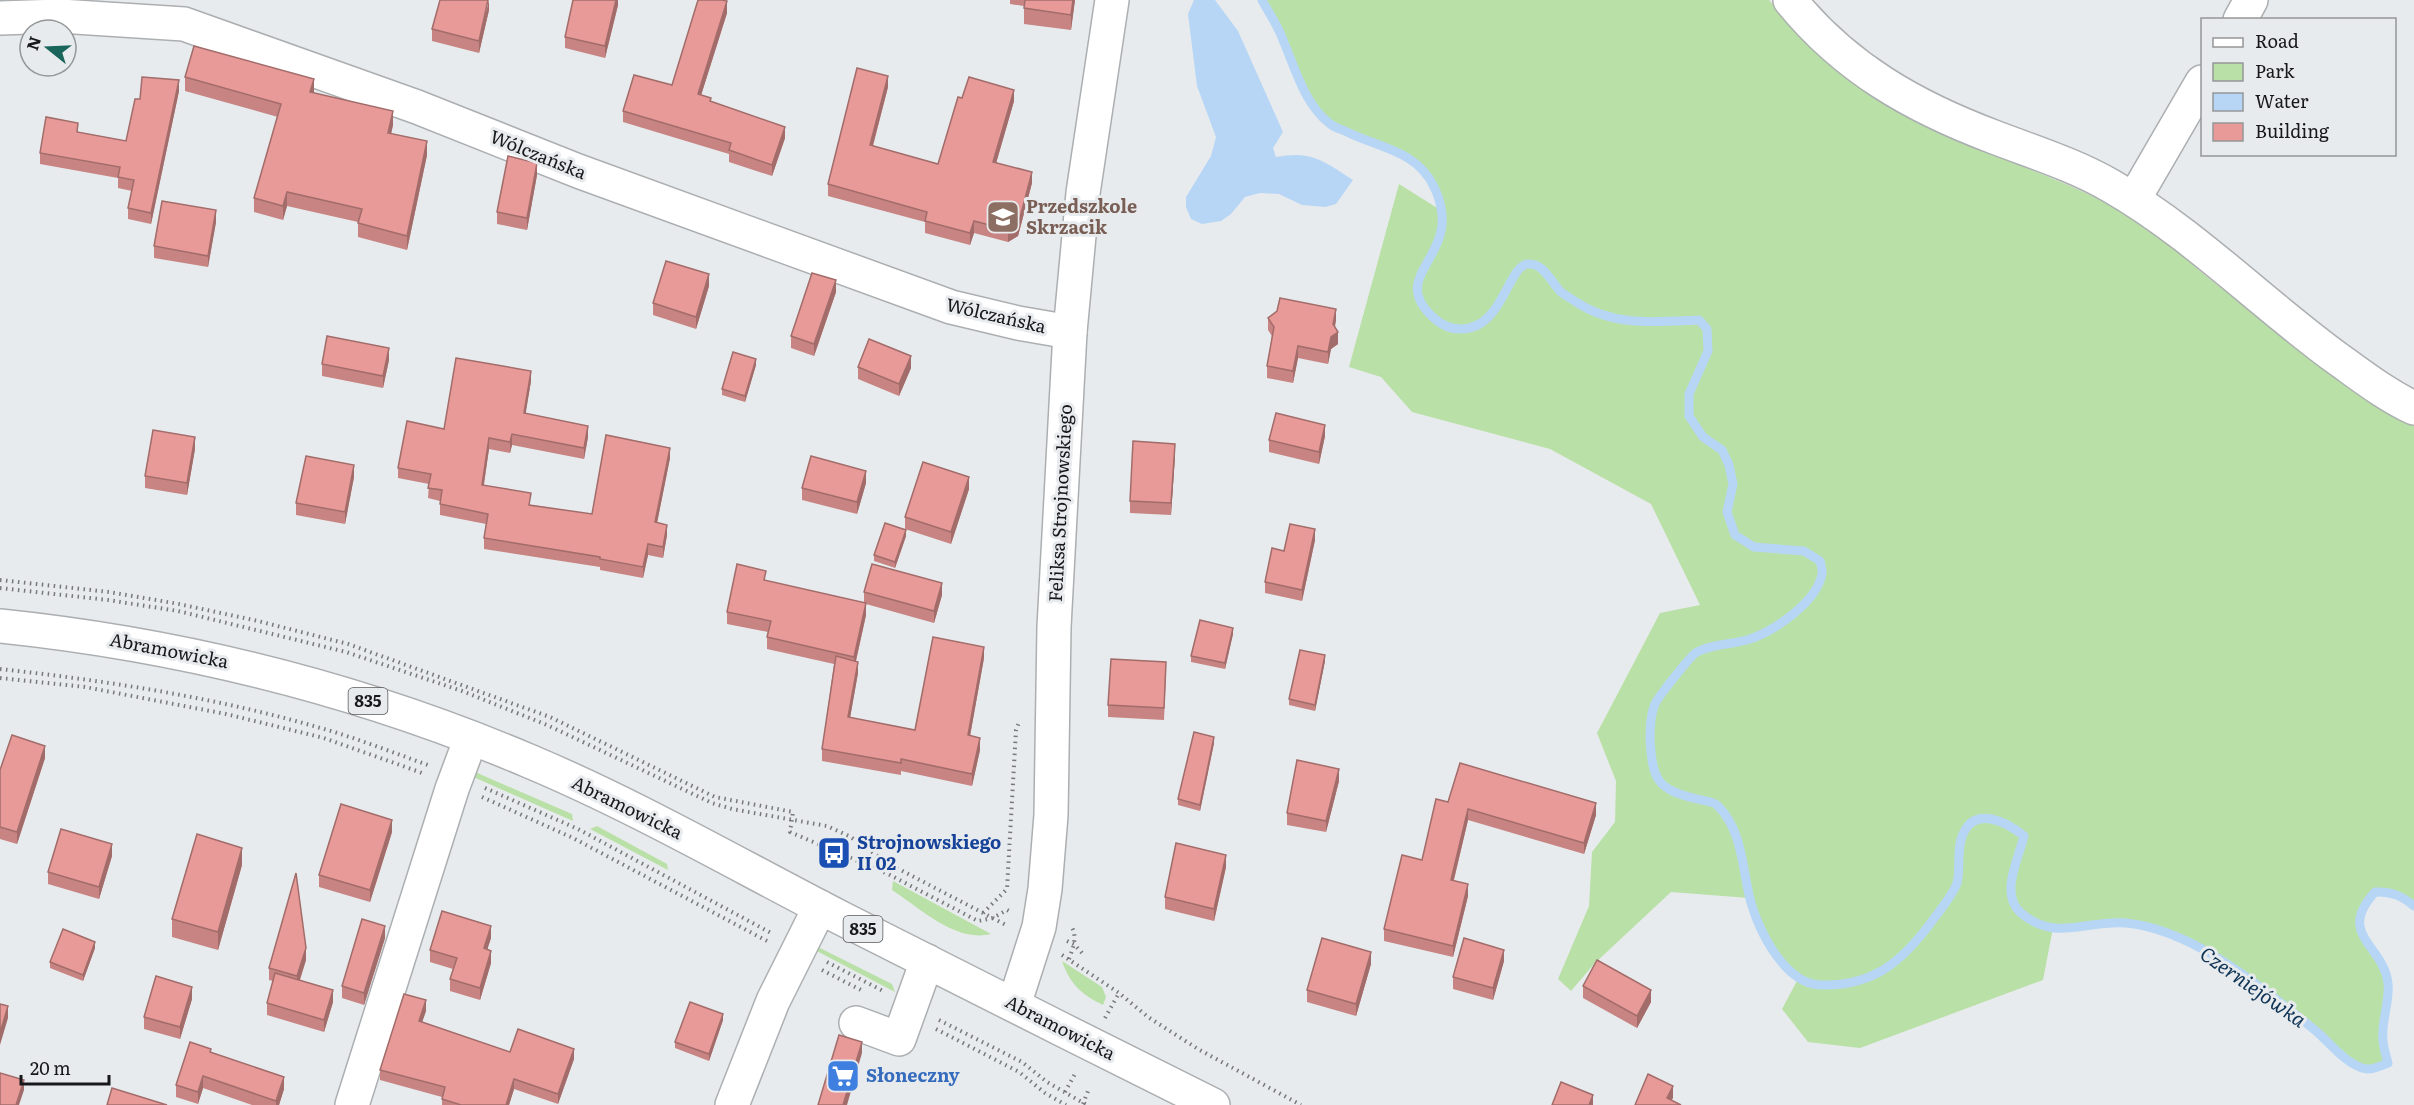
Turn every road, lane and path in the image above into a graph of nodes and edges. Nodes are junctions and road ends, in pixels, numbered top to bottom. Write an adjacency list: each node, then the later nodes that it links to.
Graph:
1 (1112, 0): 8 (street, Feliksa Strojnowskiego)
2 (1790, 0): 7 (street)
3 (2251, 0): 5 (street)
4 (0, 18): 8 (street, Wólczańska)
5 (2241, 18)
6 (2201, 84): 7 (street)
7 (2134, 199): 9 (street)
8 (1070, 332): 24 (street, Feliksa Strojnowskiego)
9 (2414, 408)
10 (0, 626): 14 (street, Abramowicka / 835)
11 (0, 669): 15 (path)
12 (0, 678): 15 (path)
13 (1022, 713): 17 (path)
14 (471, 738): 15 (street); 16 (street, Abramowicka / 835)
15 (455, 780): 19 (path); 19 (path); 29 (street)
16 (820, 907): 19 (street); 21 (street, Abramowicka / 835)
17 (983, 913)
18 (1062, 938): 20 (path)
19 (797, 952): 22 (path); 25 (path); 30 (street)
20 (1083, 954)
21 (927, 961): 24 (street, Abramowicka / 835); 25 (street)
22 (867, 993)
23 (1119, 993): 33 (path)
24 (1014, 1005): 32 (street, Abramowicka / 835)
25 (910, 1010): 26 (street); 28 (path); 31 (path)
26 (856, 1023)
27 (1088, 1091): 28 (path)
28 (1085, 1104)
29 (352, 1105)
30 (732, 1105)
31 (1066, 1105)
32 (1213, 1105)
33 (1301, 1105)

